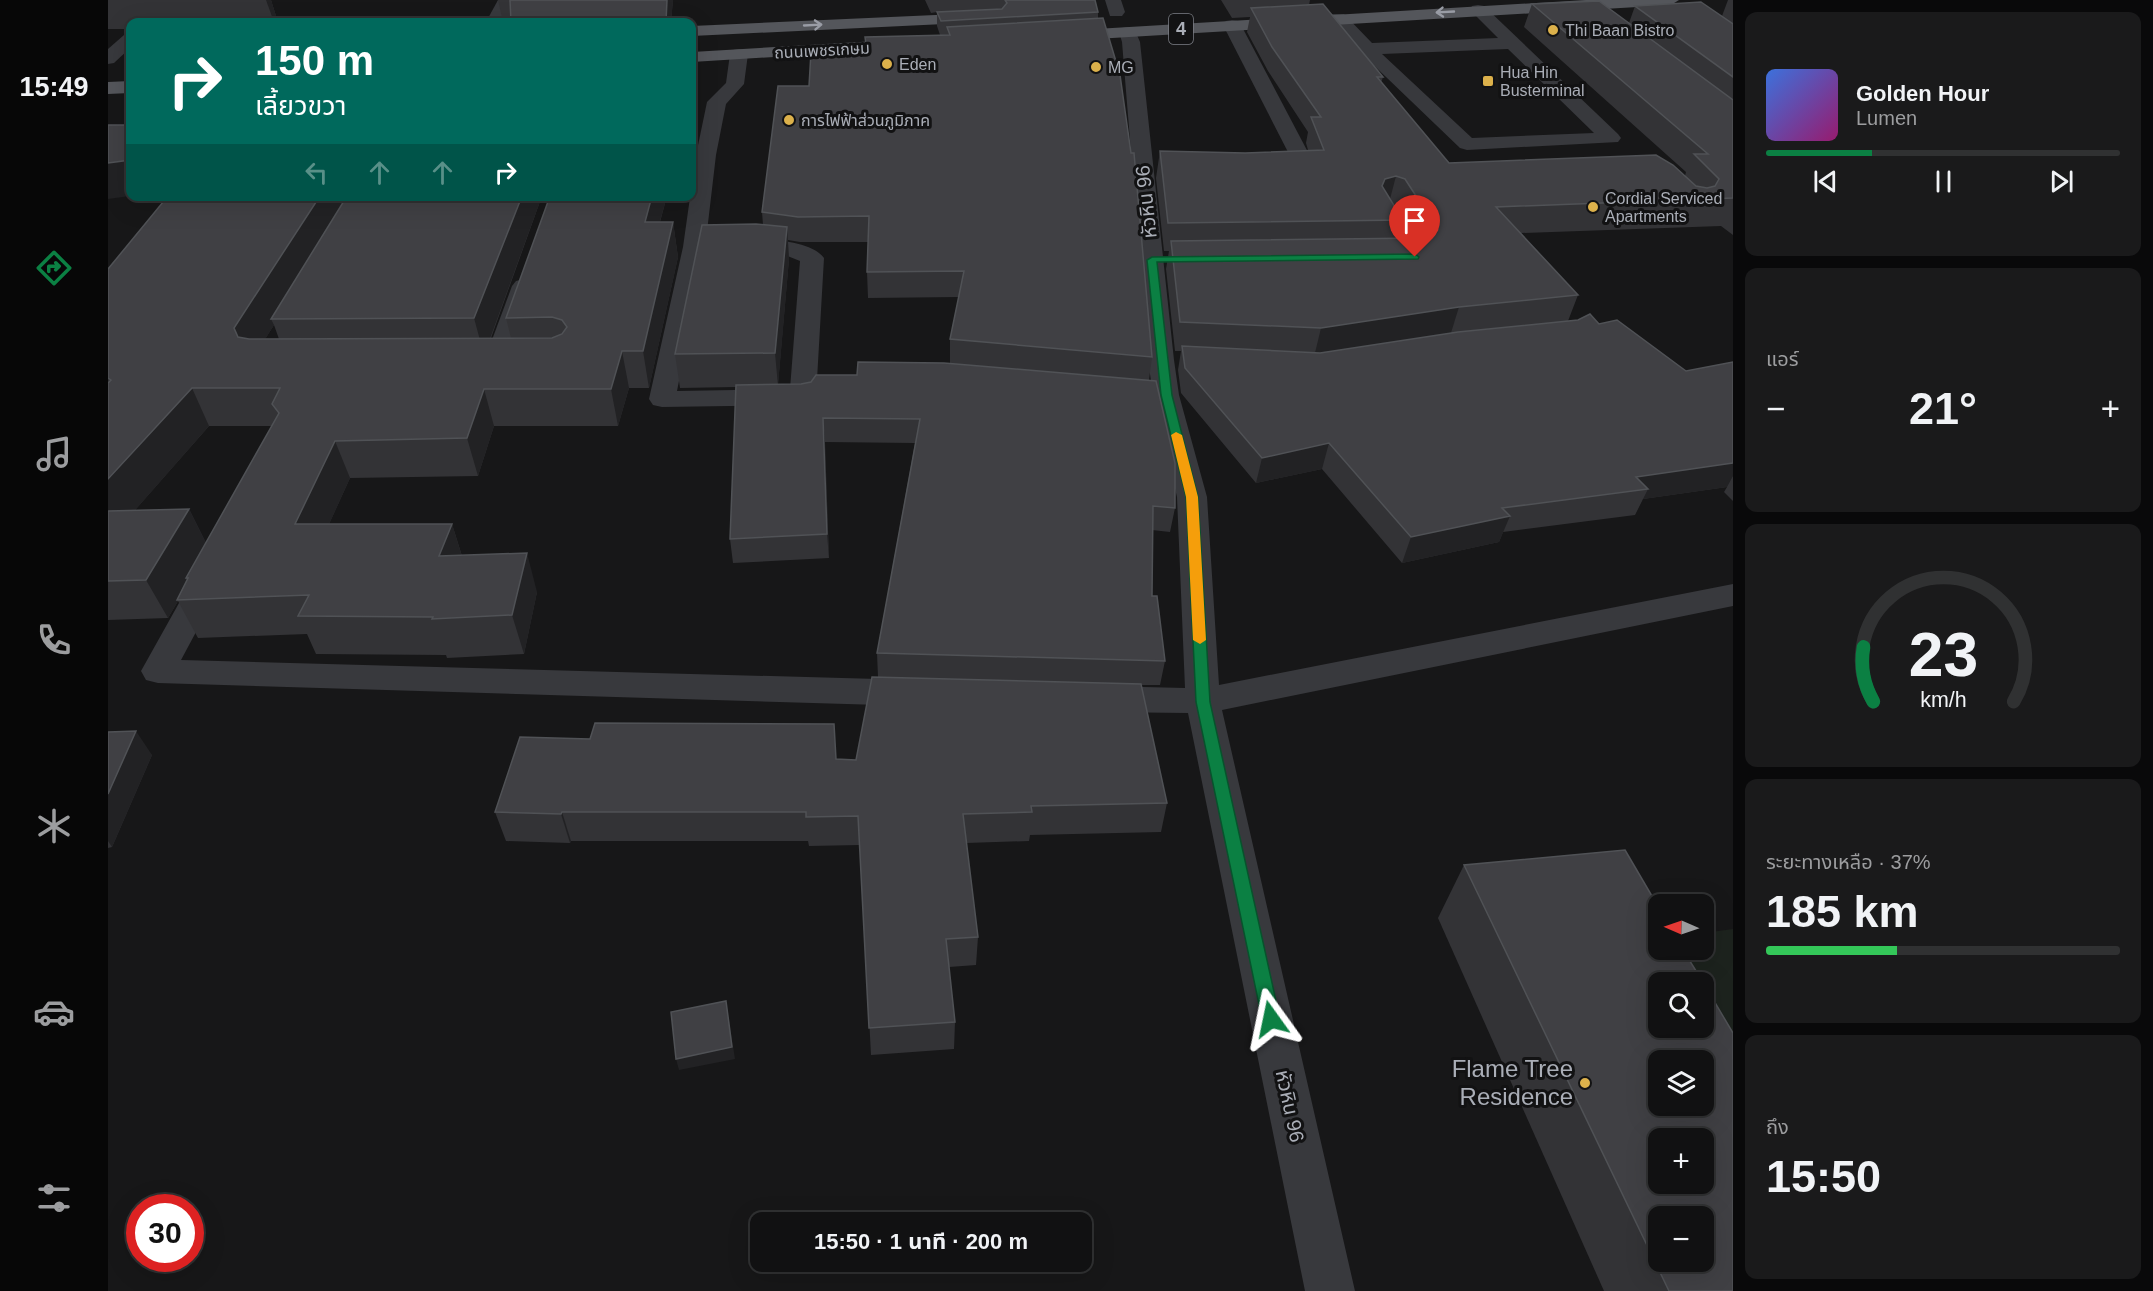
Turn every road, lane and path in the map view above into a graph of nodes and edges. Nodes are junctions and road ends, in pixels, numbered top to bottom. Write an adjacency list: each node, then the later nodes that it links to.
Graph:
1 (506, 0): 8 (street)
2 (1671, 0): 3 (main road, 4); 5 (street)
3 (1580, 5): 4 (main road, 4); 10 (street)
4 (1478, 10): 9 (main road, 4, one-way to 9); 17 (street)
5 (1685, 11)
6 (1118, 13): 11 (main road, 4); 14 (main road, 4); 39 (street, หัวหิน 96)
7 (998, 17): 12 (main road, ถนนเพชรเกษม, one-way to 7)
8 (496, 18)
9 (1338, 18): 11 (main road, 4); 18 (street)
10 (1604, 24)
11 (1232, 26): 28 (street)
12 (773, 27): 13 (main road, ถนนเพชรเกษม); 19 (main road)
13 (696, 31)
14 (1046, 37)
15 (126, 43): 22 (street)
16 (929, 43): 19 (main road, ถนนเพชรเกษม)
17 (1513, 43): 18 (street); 27 (street)
18 (1367, 49): 27 (street)
19 (777, 52): 20 (main road, ถนนเพชรเกษม)
20 (739, 54): 21 (main road, ถนนเพชรเกษม); 31 (street)
21 (696, 56)
22 (108, 59)
23 (126, 66): 24 (main road)
24 (108, 67)
25 (126, 87): 26 (main road)
26 (108, 88)
27 (1593, 139): 29 (street)
28 (1300, 156)
29 (1622, 156)
30 (1388, 212): 32 (street)
31 (694, 247): 31 (street)
32 (1367, 257)
33 (532, 264): 34 (street)
34 (495, 364)
35 (224, 551): 37 (street)
36 (1733, 595): 39 (street)
37 (942, 694)
38 (1073, 698): 39 (street)
39 (1203, 702): 40 (street, หัวหิน 96)
40 (1330, 1291)

